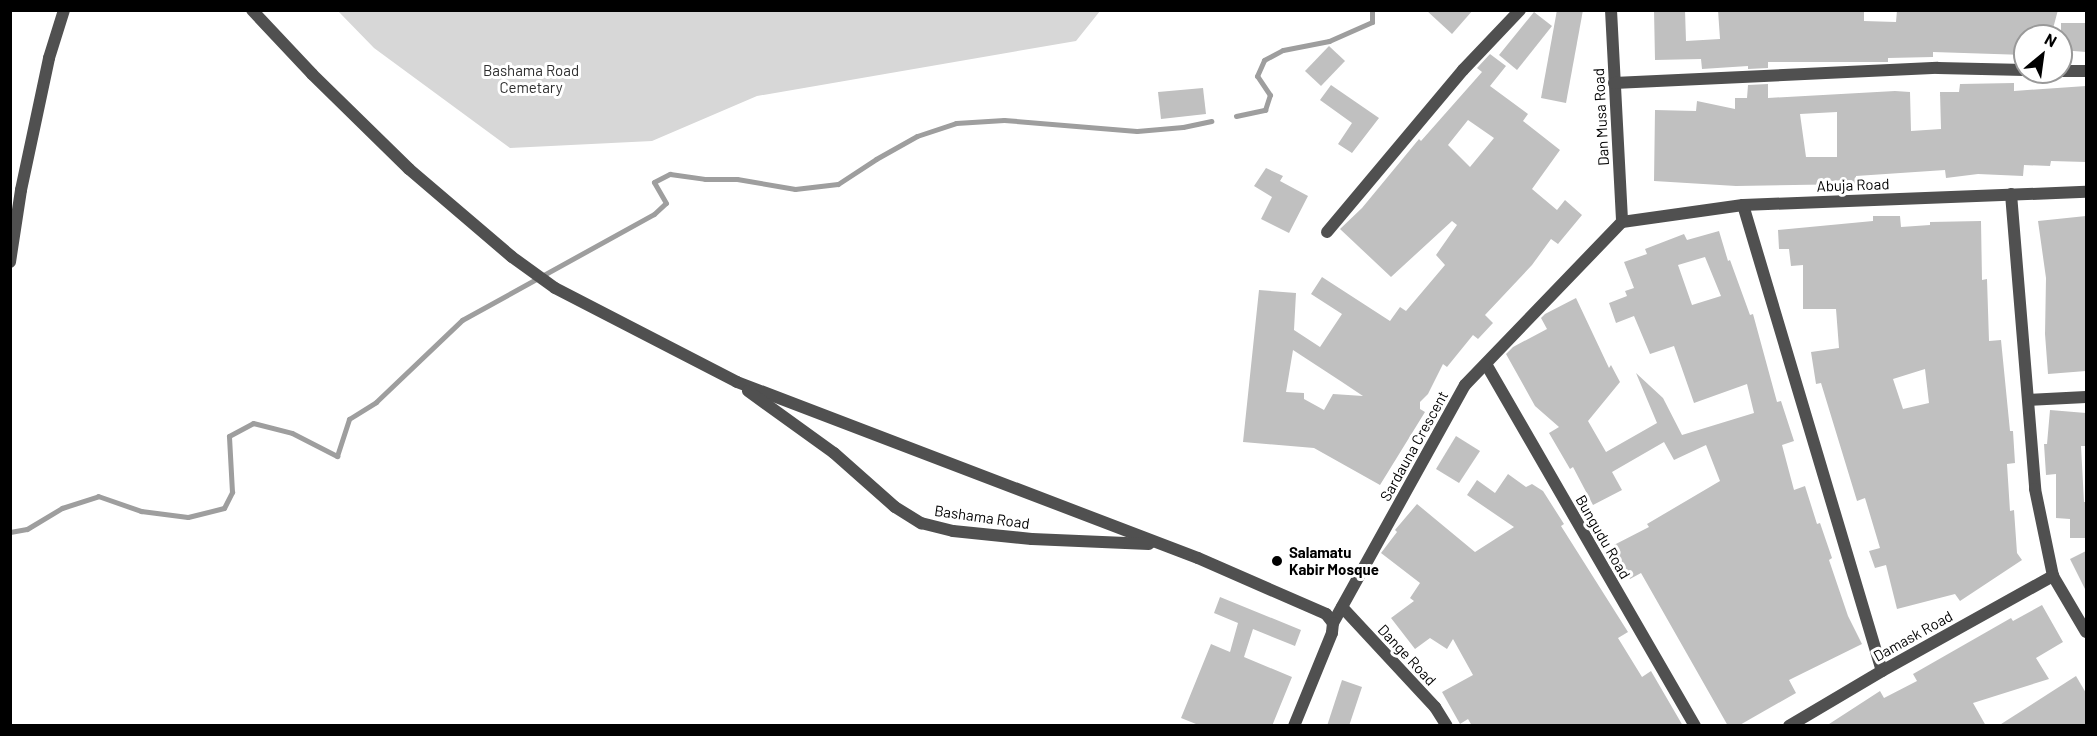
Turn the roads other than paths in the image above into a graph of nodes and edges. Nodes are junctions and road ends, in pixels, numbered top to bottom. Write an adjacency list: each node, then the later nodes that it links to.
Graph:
1 (64, 10): 12 (street)
2 (252, 10): 14 (street, Bashama Road)
3 (1520, 10): 11 (street)
4 (1611, 10): 6 (street, Dan Musa Road)
5 (2013, 70): 6 (street)
6 (1614, 83): 10 (street, Dan Musa Road)
7 (2086, 192): 8 (street, Abuja Road)
8 (2011, 194): 9 (street, Abuja Road); 16 (street)
9 (1743, 205): 10 (street, Abuja Road); 22 (street)
10 (1622, 222): 13 (street, Sardauna Crescent)
11 (1328, 232)
12 (10, 262)
13 (1486, 364): 19 (street, Sardauna Crescent); 25 (street, Bungudu Road)
14 (737, 382): 17 (street, Bashama Road); 17 (street, Bashama Road)
15 (2086, 398): 16 (street)
16 (2029, 400): 18 (street)
17 (1162, 545): 20 (street, Bashama Road)
18 (2053, 576): 21 (street); 22 (street, Damask Road)
19 (1342, 607): 20 (street, Sardauna Crescent); 24 (street, Dange Road)
20 (1333, 623): 23 (street, Sardauna Crescent)
21 (2086, 632)
22 (1882, 670): 26 (street, Damask Road)
23 (1294, 726)
24 (1447, 726)
25 (1695, 726)
26 (1790, 726)

